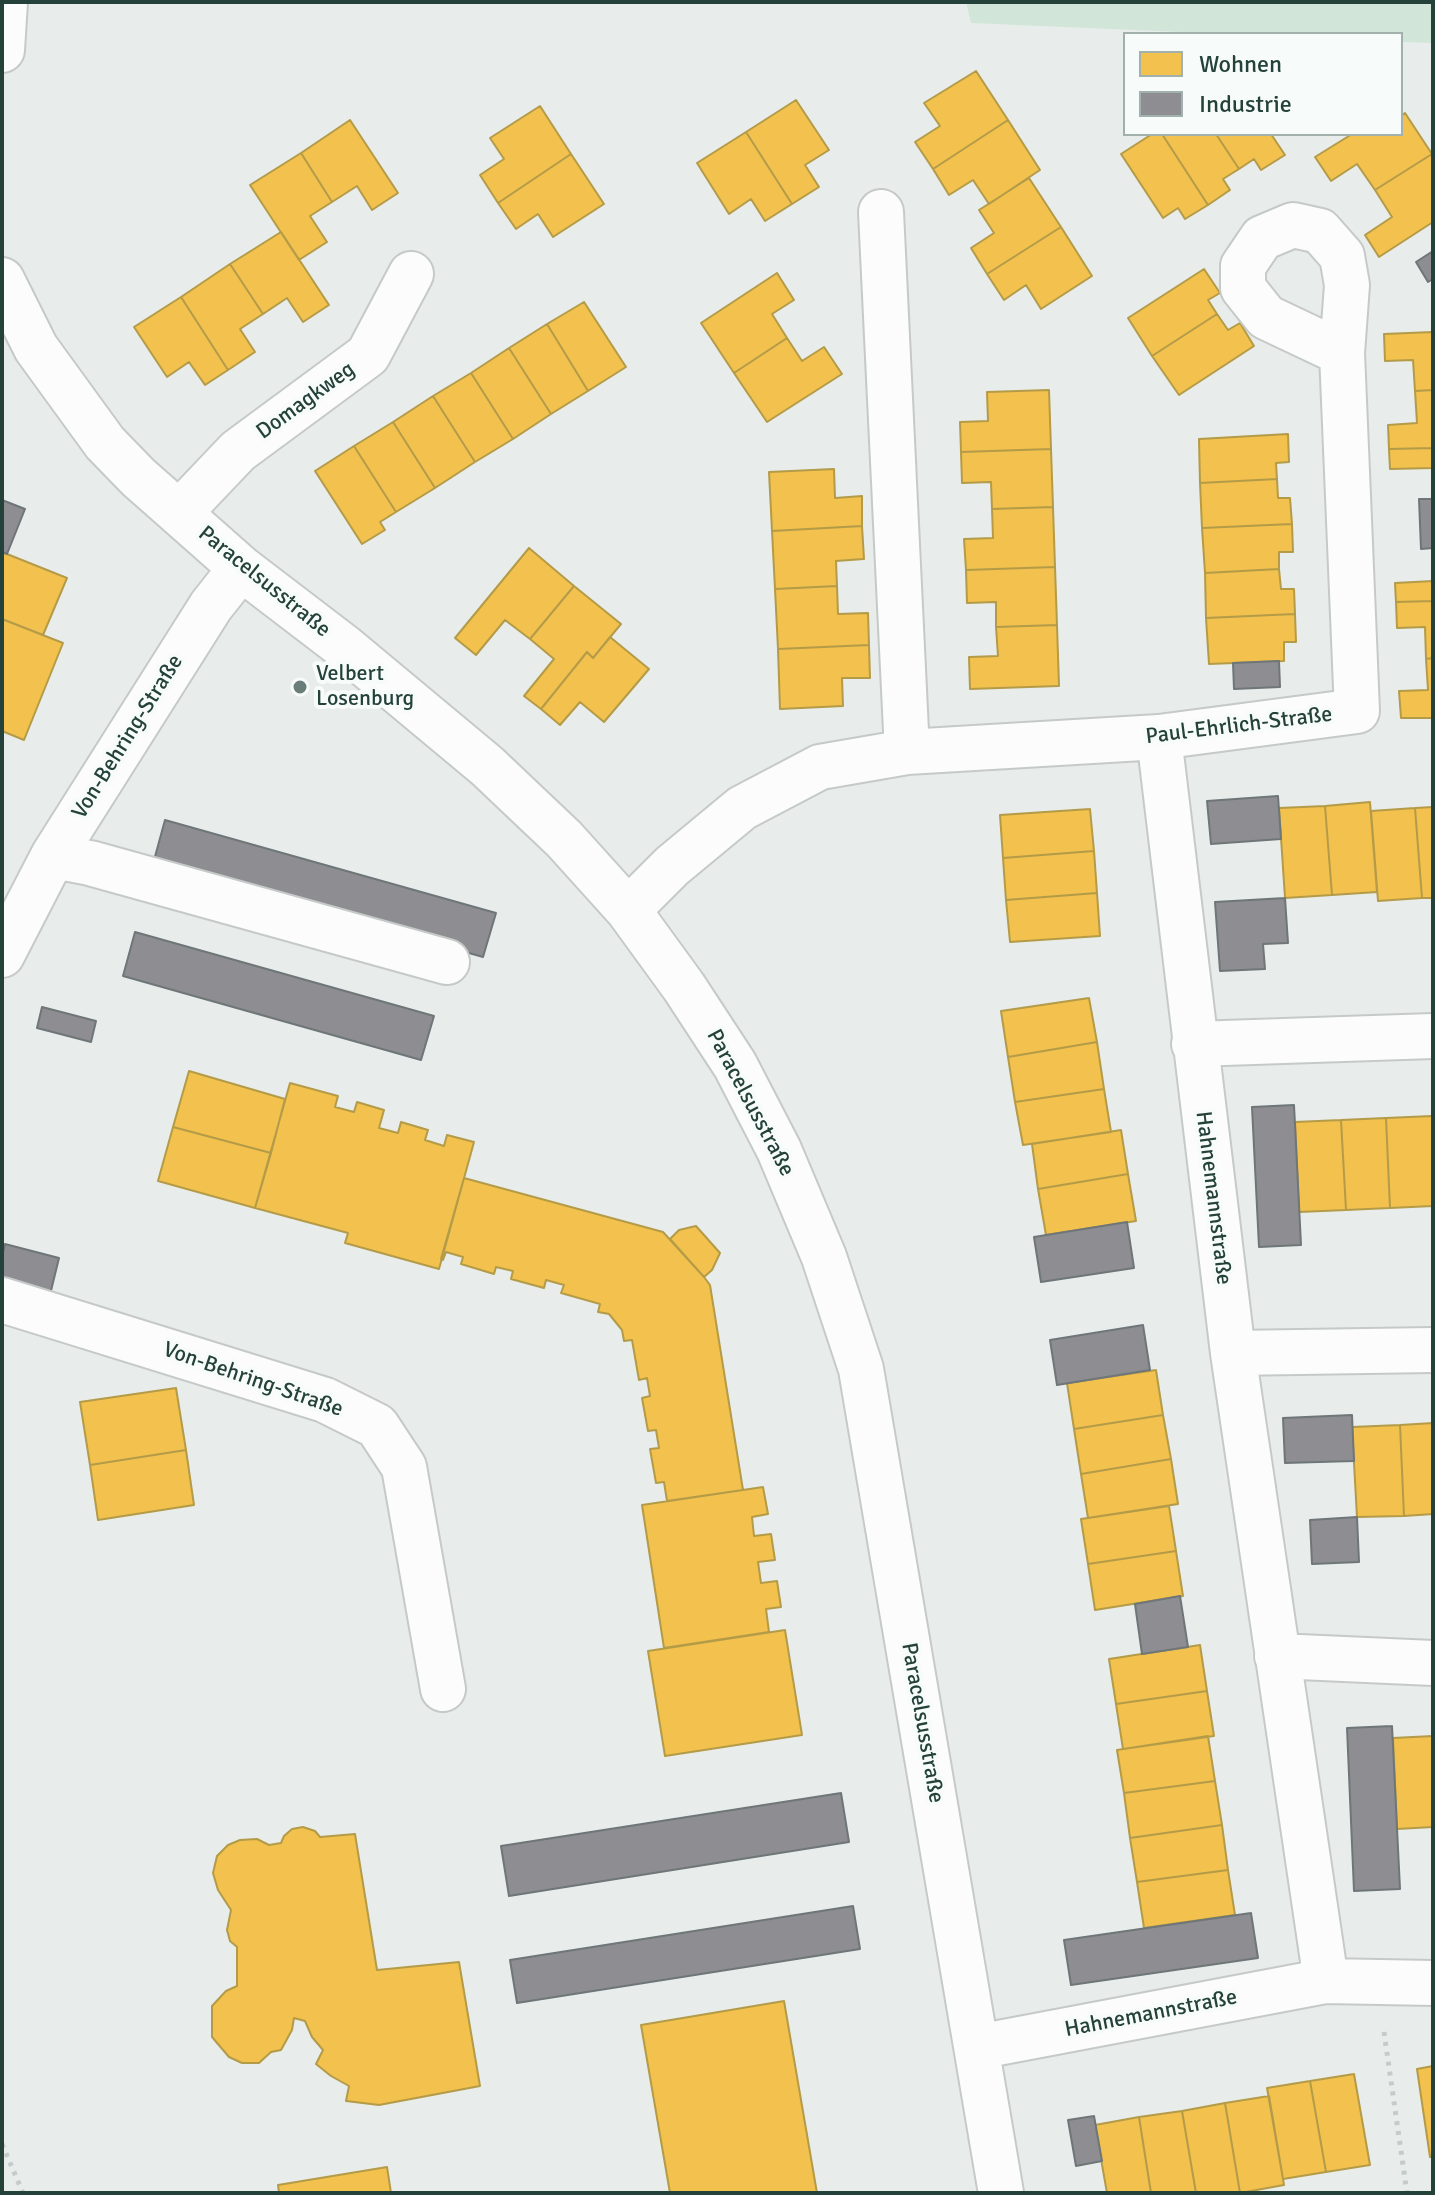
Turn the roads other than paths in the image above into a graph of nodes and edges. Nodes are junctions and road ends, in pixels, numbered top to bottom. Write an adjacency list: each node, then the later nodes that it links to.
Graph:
1 (5, 2): 2 (street)
2 (2, 50)
3 (881, 212): 10 (street)
4 (411, 274): 7 (street, Domagkweg)
5 (2, 280): 7 (street, Paracelsusstraße)
6 (1342, 353): 9 (street, Paul-Ehrlich-Straße)
7 (179, 513): 8 (street, Paracelsusstraße)
8 (241, 568): 11 (street, Von-Behring-Straße); 12 (street, Paracelsusstraße)
9 (1159, 737): 10 (street, Paul-Ehrlich-Straße); 16 (street, Hahnemannstraße)
10 (907, 752): 12 (street, Paul-Ehrlich-Straße)
11 (53, 856): 13 (street, Von-Behring-Straße); 14 (street)
12 (628, 910): 25 (street, Paracelsusstraße)
13 (2, 955)
14 (447, 962)
15 (1433, 1036): 16 (street)
16 (1194, 1044): 19 (street, Hahnemannstraße)
17 (2, 1300): 22 (street, Von-Behring-Straße)
18 (1433, 1350): 19 (street)
19 (1233, 1353): 20 (street, Hahnemannstraße)
20 (1277, 1656): 21 (street); 23 (street, Hahnemannstraße)
21 (1433, 1663)
22 (443, 1689)
23 (1326, 1981): 24 (street, Hahnemannstraße); 25 (street, Hahnemannstraße)
24 (1433, 1983)
25 (977, 2047): 26 (street, Paracelsusstraße)
26 (1001, 2193)

